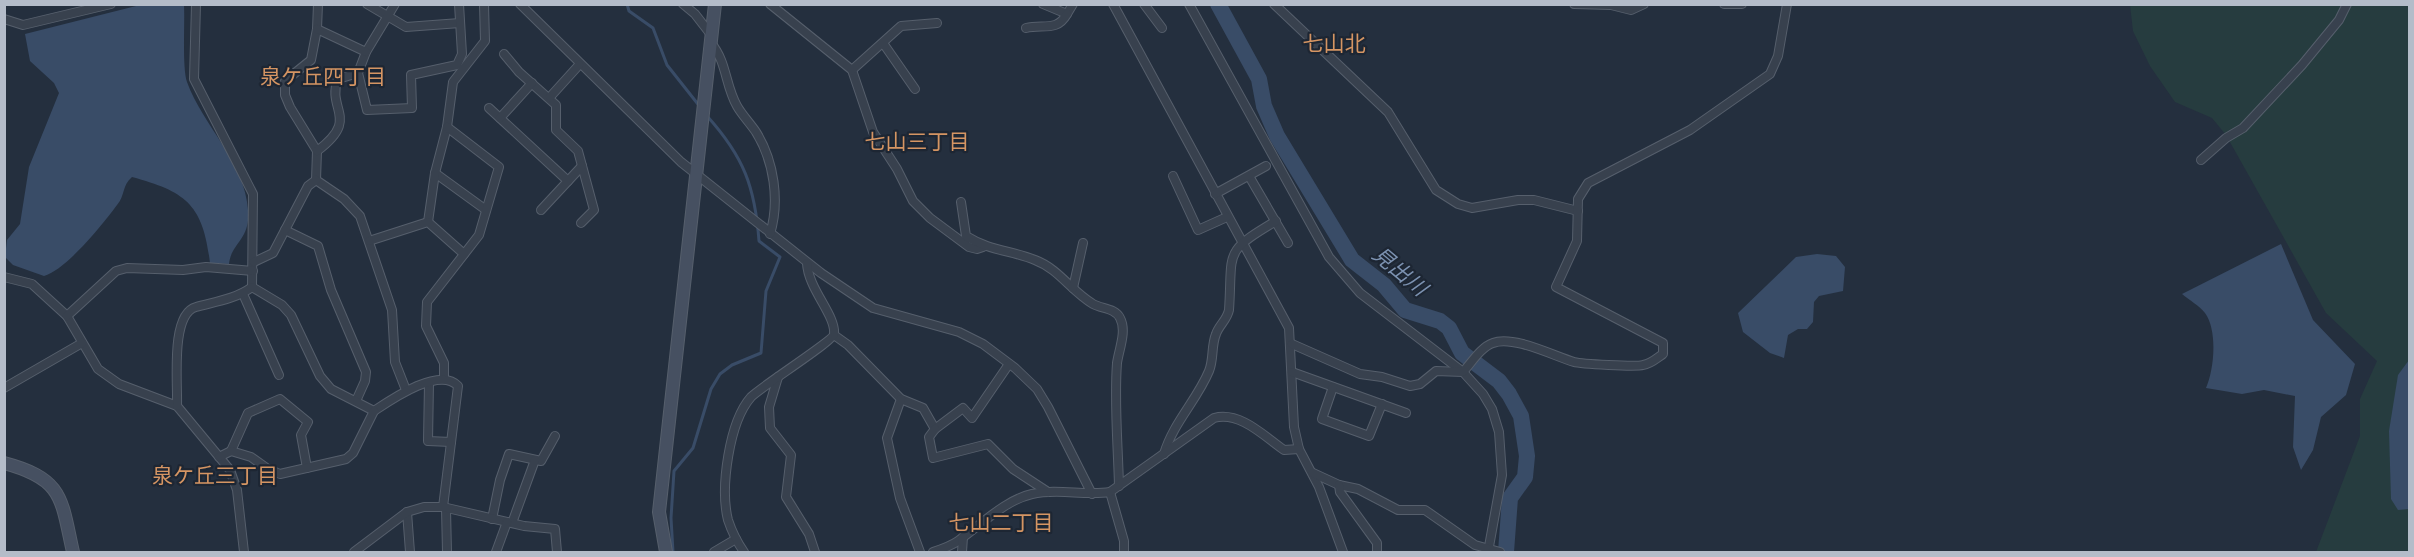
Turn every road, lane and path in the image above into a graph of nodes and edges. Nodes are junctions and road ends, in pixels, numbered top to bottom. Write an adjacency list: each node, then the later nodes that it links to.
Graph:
1 (111, 4): 26 (street)
2 (196, 4): 73 (street)
3 (318, 4): 31 (street)
4 (367, 4): 25 (street)
5 (395, 4): 25 (street)
6 (459, 4): 27 (street)
7 (484, 4): 44 (street)
8 (520, 4): 36 (street)
9 (683, 4): 32 (street)
10 (715, 4): 32 (street)
11 (770, 4): 37 (street)
12 (1043, 4): 24 (street)
13 (1073, 4): 24 (street)
14 (1113, 4): 55 (street)
15 (1144, 4): 29 (street)
16 (1189, 4): 84 (street)
17 (1274, 4): 59 (street)
18 (1574, 4): 19 (street)
19 (1644, 4)
20 (1724, 4): 21 (street)
21 (1742, 4)
22 (1787, 4): 59 (street)
23 (2347, 4): 46 (street)
24 (1067, 14): 30 (street)
25 (387, 17): 27 (street); 34 (street)
26 (4, 19)
27 (460, 23): 38 (street)
28 (937, 23): 33 (street)
29 (1162, 27)
30 (1026, 28)
31 (317, 29): 34 (street); 45 (street)
32 (711, 39): 50 (street); 65 (street)
33 (883, 43): 37 (street); 40 (street)
34 (366, 52): 38 (street)
35 (504, 54): 39 (street)
36 (579, 65): 41 (street); 50 (street)
37 (852, 70): 70 (street)
38 (358, 73): 45 (street)
39 (532, 82): 41 (street); 43 (street)
40 (915, 89)
41 (550, 97): 47 (street)
42 (489, 108): 43 (street)
43 (500, 118): 54 (street)
44 (447, 127): 49 (street); 57 (street)
45 (317, 151): 53 (street)
46 (2201, 159)
47 (582, 165): 54 (street); 63 (street)
48 (1266, 166): 52 (street)
49 (435, 173): 57 (street); 62 (street)
50 (697, 176): 65 (street); 120 (street)
51 (1173, 176): 60 (street)
52 (1249, 176): 55 (street); 61 (street)
53 (316, 180): 64 (street); 66 (street)
54 (568, 181): 58 (street)
55 (1215, 194): 60 (street)
56 (961, 202): 70 (street)
57 (486, 210): 71 (street)
58 (541, 210)
59 (1578, 211): 84 (street)
60 (1227, 217): 67 (street)
61 (1276, 221): 67 (street); 69 (street)
62 (428, 222): 66 (street); 71 (street)
63 (581, 223)
64 (285, 230): 73 (street); 93 (street)
65 (771, 234): 72 (street)
66 (369, 241): 91 (street)
67 (1241, 242): 81 (street); 103 (street)
68 (1083, 243): 76 (street)
69 (1288, 243)
70 (983, 247): 76 (street)
71 (464, 254): 87 (street)
72 (807, 263): 79 (street); 82 (street)
73 (253, 266): 75 (street); 78 (street)
74 (4, 277): 78 (street)
75 (252, 287): 77 (street); 93 (street)
76 (1073, 288): 110 (street)
77 (243, 294): 85 (street); 95 (street)
78 (67, 316): 80 (street)
79 (834, 334): 86 (street); 92 (street)
80 (82, 343): 90 (street); 95 (street)
81 (1292, 344): 83 (street); 84 (street)
82 (1009, 364): 98 (street); 113 (street)
83 (1292, 372): 89 (street); 101 (street)
84 (1463, 372): 121 (street)
85 (279, 375)
86 (778, 376): 119 (street); 131 (street)
87 (444, 379): 88 (street); 100 (street)
88 (429, 383): 91 (street); 100 (street)
89 (1333, 387): 94 (street); 94 (street)
90 (4, 388)
91 (406, 390): 96 (street)
92 (901, 399): 98 (street); 132 (street)
93 (356, 401): 96 (street)
94 (1382, 404): 97 (street)
95 (177, 406): 104 (street)
96 (374, 411): 107 (street)
97 (1406, 413)
98 (935, 429): 111 (street)
99 (555, 436): 105 (street)
100 (451, 442): 114 (street)
101 (1299, 449): 103 (street); 108 (street)
102 (231, 451): 104 (street); 107 (street); 107 (street)
103 (1164, 454): 110 (street)
104 (219, 457): 123 (street)
105 (535, 460): 116 (street); 117 (street)
106 (4, 463): 122 (street)
107 (307, 468)
108 (1312, 472): 109 (street); 136 (street)
109 (1339, 484): 121 (street); 137 (street)
110 (1119, 486): 112 (street)
111 (1048, 492): 113 (street); 118 (street)
112 (1110, 492): 113 (street); 135 (street)
113 (1092, 495)
114 (444, 508): 115 (street); 116 (street); 126 (street)
115 (407, 512): 124 (street); 125 (street)
116 (492, 519): 117 (street)
117 (510, 522): 127 (street); 128 (street)
118 (963, 537): 133 (street); 134 (street)
119 (736, 539): 129 (street); 130 (street)
120 (662, 551)
121 (1488, 551): 138 (street)
122 (73, 552)
123 (244, 552)
124 (354, 552)
125 (410, 552)
126 (447, 552)
127 (496, 552)
128 (557, 552)
129 (714, 552)
130 (744, 552)
131 (817, 552)
132 (920, 552)
133 (933, 552)
134 (962, 552)
135 (1124, 552)
136 (1343, 552)
137 (1377, 552)
138 (1500, 552)

